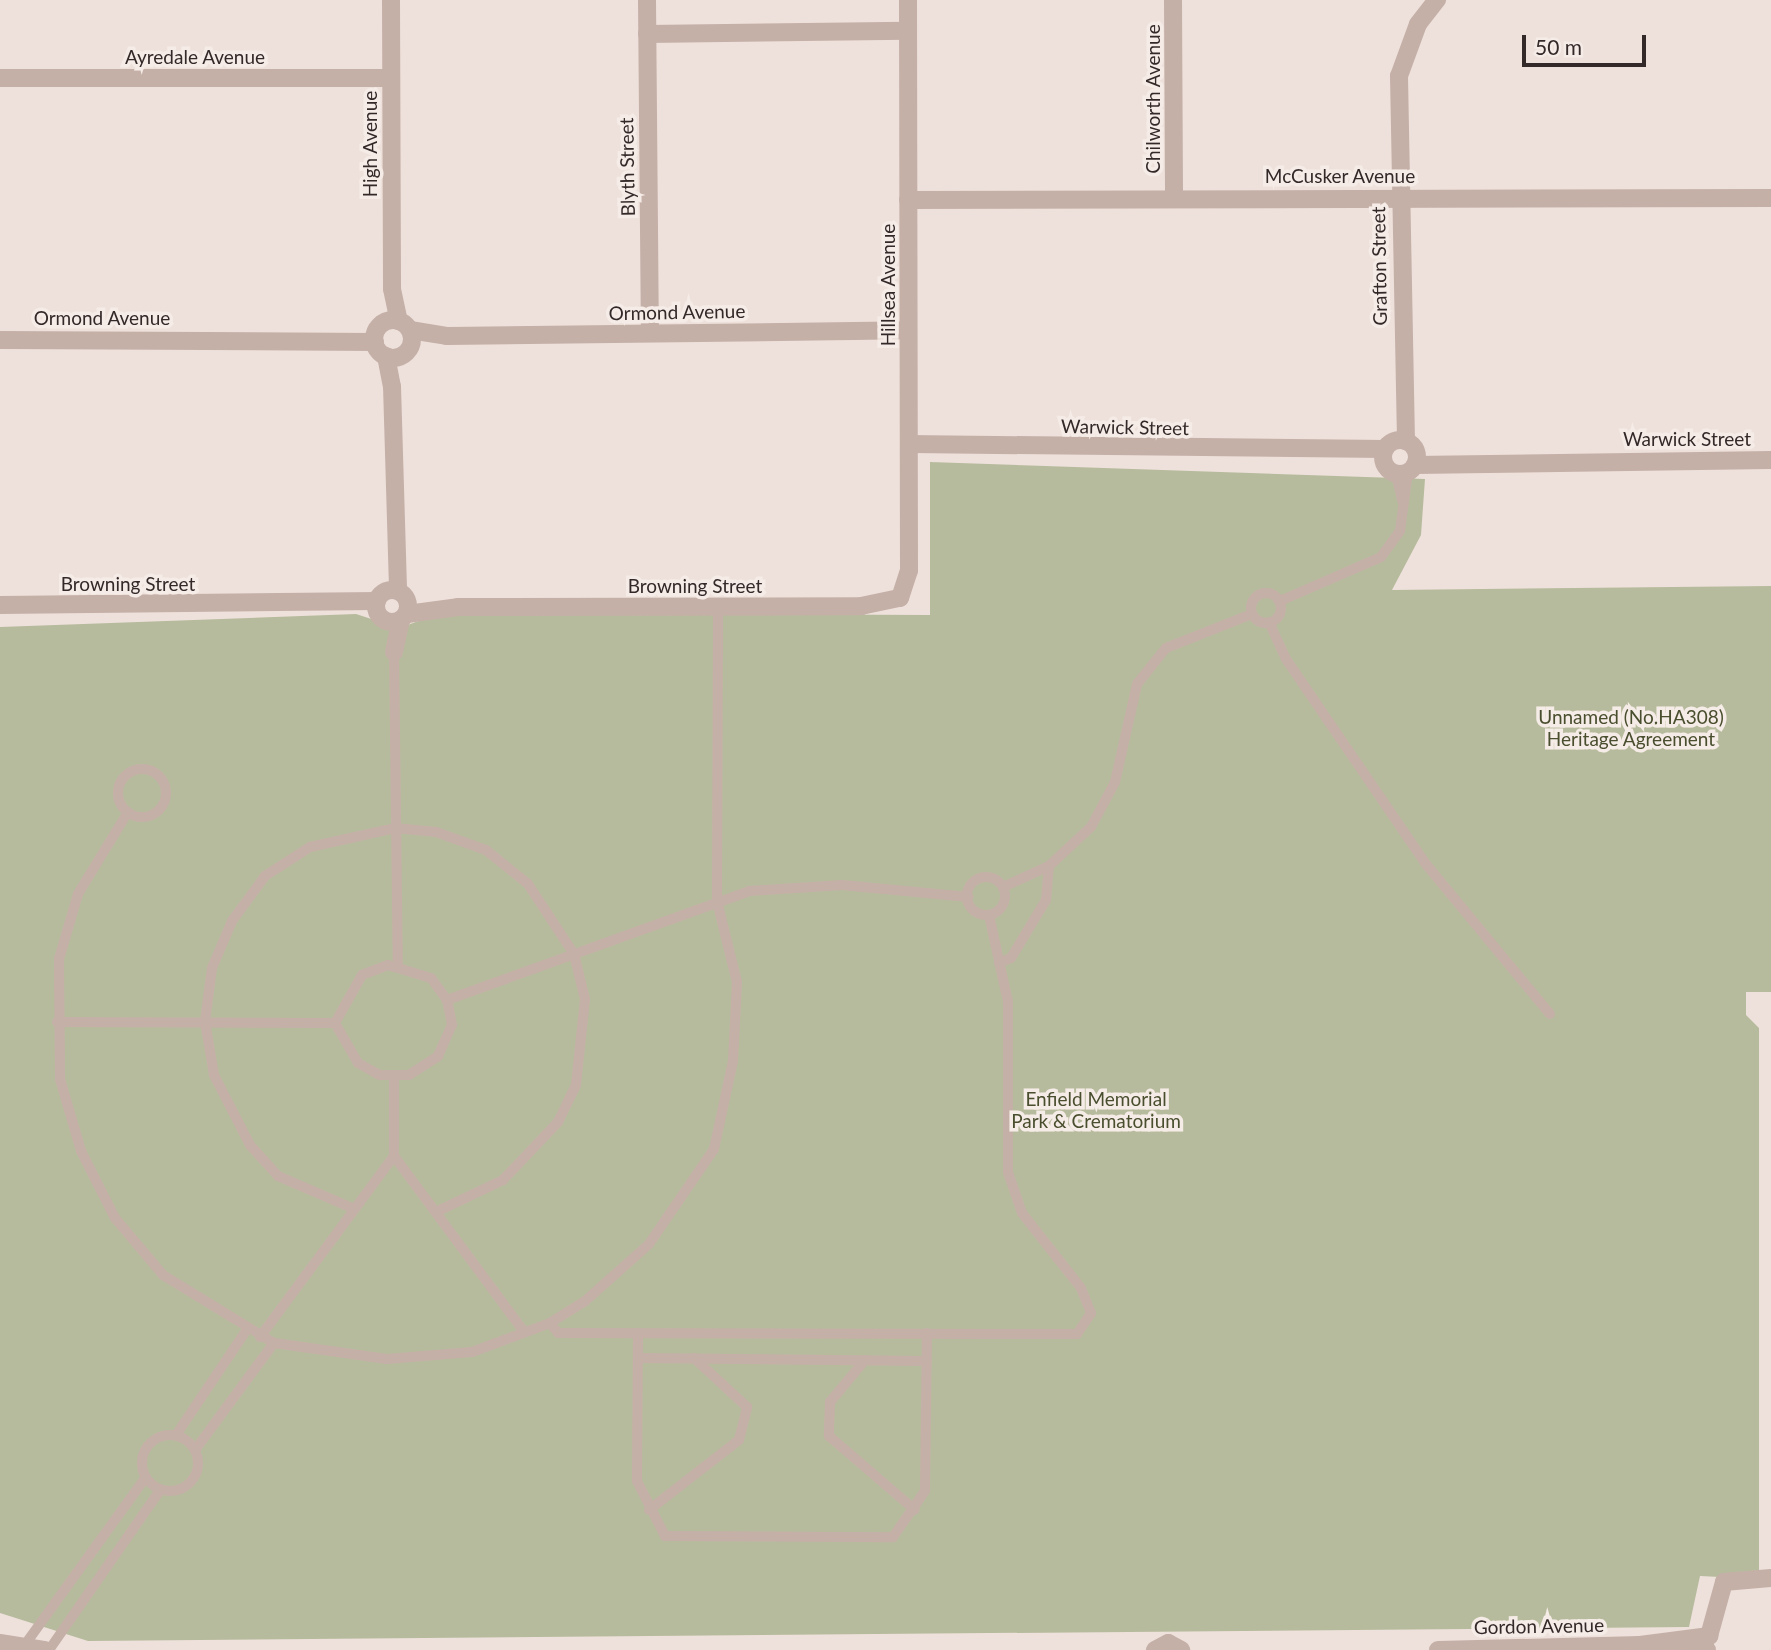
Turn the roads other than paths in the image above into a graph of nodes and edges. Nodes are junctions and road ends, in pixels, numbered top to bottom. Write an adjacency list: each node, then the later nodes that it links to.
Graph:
1 (391, 0): 9 (street, High Avenue)
2 (647, 0): 7 (street, Blyth Street)
3 (908, 0): 6 (street, Hillsea Avenue)
4 (1173, 0): 11 (street, Chilworth Avenue)
5 (1437, 0): 10 (street, Grafton Street)
6 (908, 31): 7 (street); 13 (street, Hillsea Avenue)
7 (647, 34): 15 (street, Blyth Street)
8 (0, 78): 9 (street, Ayredale Avenue)
9 (391, 78): 16 (street, High Avenue)
10 (1399, 197): 11 (street, McCusker Avenue); 12 (street, McCusker Avenue); 19 (street, Grafton Street)
11 (1174, 198): 13 (street, McCusker Avenue)
12 (1771, 198)
13 (908, 200): 14 (street, Hillsea Avenue)
14 (908, 330): 15 (street, Ormond Avenue); 18 (street, Hillsea Avenue)
15 (650, 333): 16 (street, Ormond Avenue)
16 (393, 338): 17 (street, Ormond Avenue); 24 (street, High Avenue)
17 (0, 340)
18 (909, 444): 19 (street, Warwick Street); 21 (street, Hillsea Avenue)
19 (1401, 457): 20 (street, Warwick Street); 22 (lane)
20 (1771, 460)
21 (909, 571): 25 (street, Browning Street)
22 (1280, 601): 26 (lane); 27 (lane)
23 (0, 606): 24 (street, Browning Street)
24 (392, 606): 25 (street, Browning Street); 28 (street, High Avenue)
25 (718, 607): 34 (lane)
26 (1252, 614): 27 (lane); 31 (lane)
27 (1269, 622): 40 (lane)
28 (394, 652): 30 (lane)
29 (128, 812): 29 (lane); 41 (lane)
30 (396, 828): 36 (lane); 38 (lane); 42 (lane)
31 (1049, 866): 32 (lane); 37 (lane)
32 (1003, 887): 33 (lane); 35 (lane)
33 (968, 897): 34 (lane); 35 (lane)
34 (717, 901): 36 (lane); 48 (lane)
35 (989, 915): 37 (lane)
36 (574, 954): 39 (lane); 47 (lane)
37 (999, 963): 52 (lane)
38 (398, 966): 39 (lane); 43 (lane)
39 (447, 1000): 44 (lane)
40 (1550, 1014)
41 (57, 1022): 42 (lane); 49 (lane)
42 (205, 1022): 43 (lane); 46 (lane)
43 (335, 1023): 44 (lane)
44 (394, 1075): 45 (lane)
45 (394, 1156): 46 (lane); 47 (lane)
46 (352, 1208): 53 (lane)
47 (440, 1210): 50 (lane)
48 (550, 1323): 50 (lane); 51 (lane)
49 (246, 1331): 53 (lane); 59 (lane)
50 (524, 1332): 54 (lane)
51 (638, 1333): 52 (lane); 55 (lane)
52 (927, 1334): 58 (lane)
53 (260, 1337): 54 (lane)
54 (274, 1343): 60 (lane)
55 (638, 1357): 56 (lane); 63 (lane)
56 (694, 1358): 57 (lane); 63 (lane)
57 (865, 1360): 58 (lane); 64 (lane)
58 (927, 1361): 64 (lane)
59 (176, 1435): 60 (lane); 61 (lane)
60 (195, 1450): 62 (lane)
61 (145, 1478): 62 (lane); 68 (lane)
62 (160, 1490): 70 (lane)
63 (649, 1510): 64 (lane)
64 (915, 1510)
65 (1771, 1578): 67 (street, Gordon Avenue)
66 (0, 1643): 68 (street)
67 (1640, 1645): 69 (street, Gordon Avenue); 74 (street, Gordon Avenue)
68 (24, 1646): 70 (street)
69 (1537, 1649): 73 (street, Gordon Avenue)
70 (47, 1650)
71 (1155, 1650): 72 (street)
72 (1181, 1650)
73 (1438, 1650)
74 (1707, 1650)

